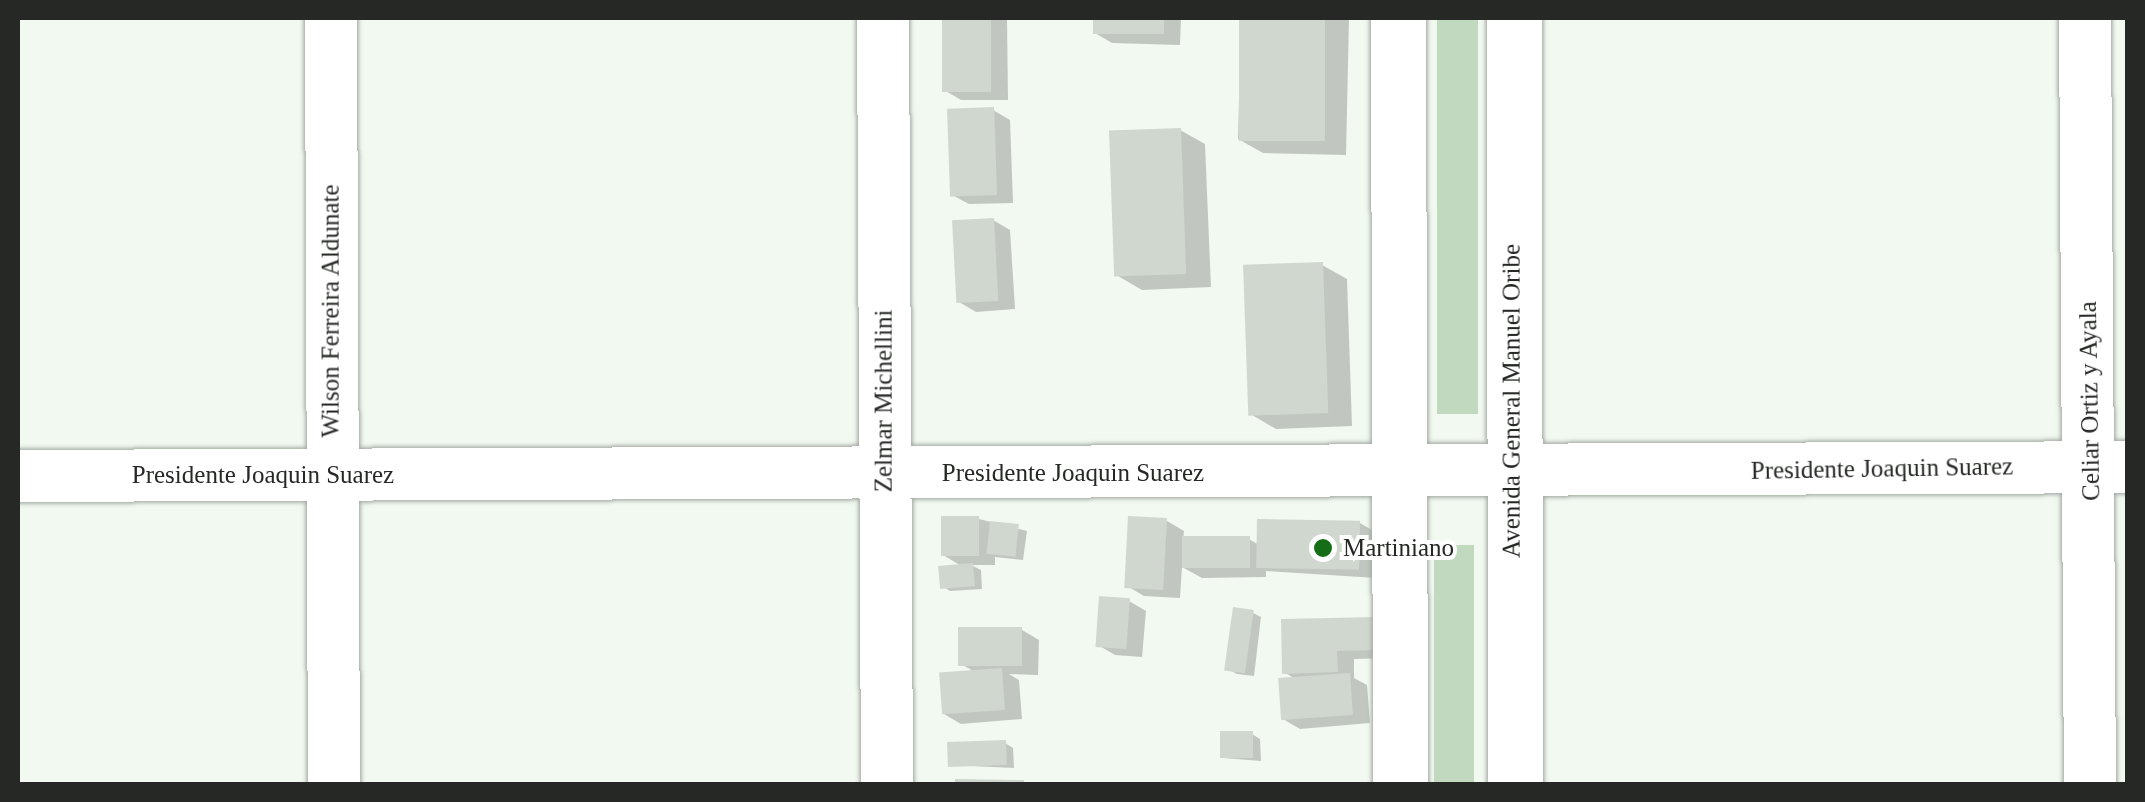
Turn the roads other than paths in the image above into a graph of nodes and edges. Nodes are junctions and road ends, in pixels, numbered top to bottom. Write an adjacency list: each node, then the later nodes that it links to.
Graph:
1 (332, 18): 10 (street, Wilson Ferreira Aldunate)
2 (883, 18): 9 (street, Zelmar Michellini)
3 (1398, 18): 7 (main road)
4 (1514, 18): 8 (main road, Avenida General Manuel Oribe)
5 (2084, 18): 6 (street, Celiar Ortiz y Ayala)
6 (2109, 467): 8 (street, Presidente Joaquin Suarez); 16 (street, Celiar Ortiz y Ayala)
7 (1401, 471): 8 (street, Presidente Joaquin Suarez); 9 (street, Presidente Joaquin Suarez); 14 (main road)
8 (1510, 473): 15 (main road, Avenida General Manuel Oribe)
9 (884, 474): 10 (street, Presidente Joaquin Suarez); 13 (street, Zelmar Michellini)
10 (331, 475): 11 (street, Presidente Joaquin Suarez); 12 (street, Wilson Ferreira Aldunate)
11 (18, 476)
12 (334, 784)
13 (887, 784)
14 (1400, 784)
15 (1515, 784)
16 (2090, 784)

